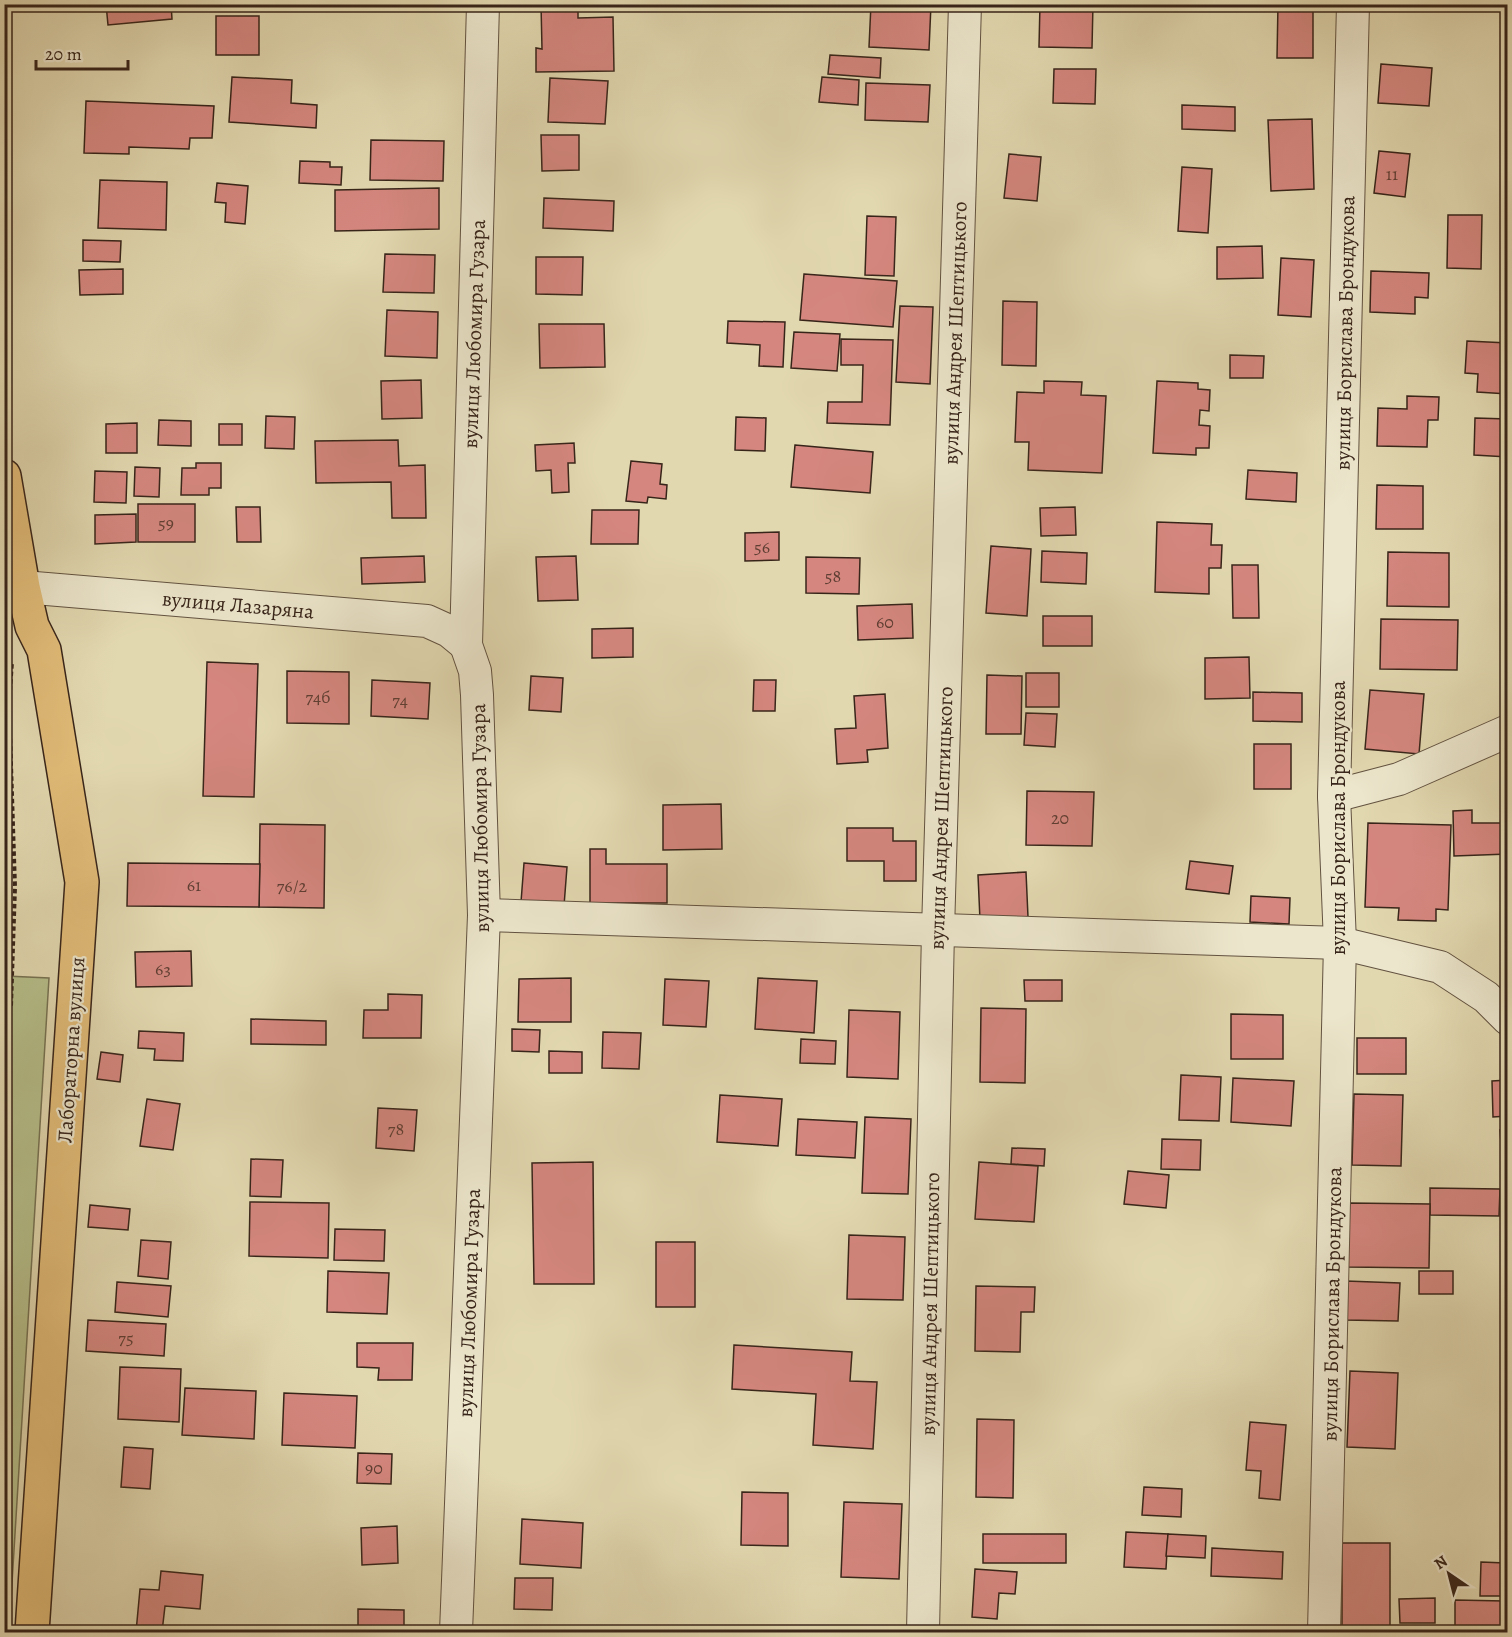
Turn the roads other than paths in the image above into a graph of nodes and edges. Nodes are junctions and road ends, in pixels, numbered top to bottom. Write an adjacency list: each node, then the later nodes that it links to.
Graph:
1 (483, 4): 6 (street, вулиця Любомира Гузара)
2 (965, 4): 10 (street, вулиця Андрея Шептицького)
3 (1353, 4): 8 (street, вулиця Борислава Брондукова)
4 (4, 476): 5 (main road, Лабораторна вулиця)
5 (14, 585): 6 (street, вулиця Лазаряна); 13 (main road, Лабораторна вулиця)
6 (465, 645): 9 (street, вулиця Любомира Гузара)
7 (1508, 731): 8 (street)
8 (1334, 796): 11 (street, вулиця Борислава Брондукова)
9 (484, 915): 10 (street); 14 (street, вулиця Любомира Гузара)
10 (938, 931): 11 (street); 15 (street, вулиця Андрея Шептицького)
11 (1340, 943): 12 (street); 16 (street, вулиця Борислава Брондукова)
12 (1508, 1019)
13 (32, 1632)
14 (456, 1632)
15 (923, 1632)
16 (1324, 1632)

